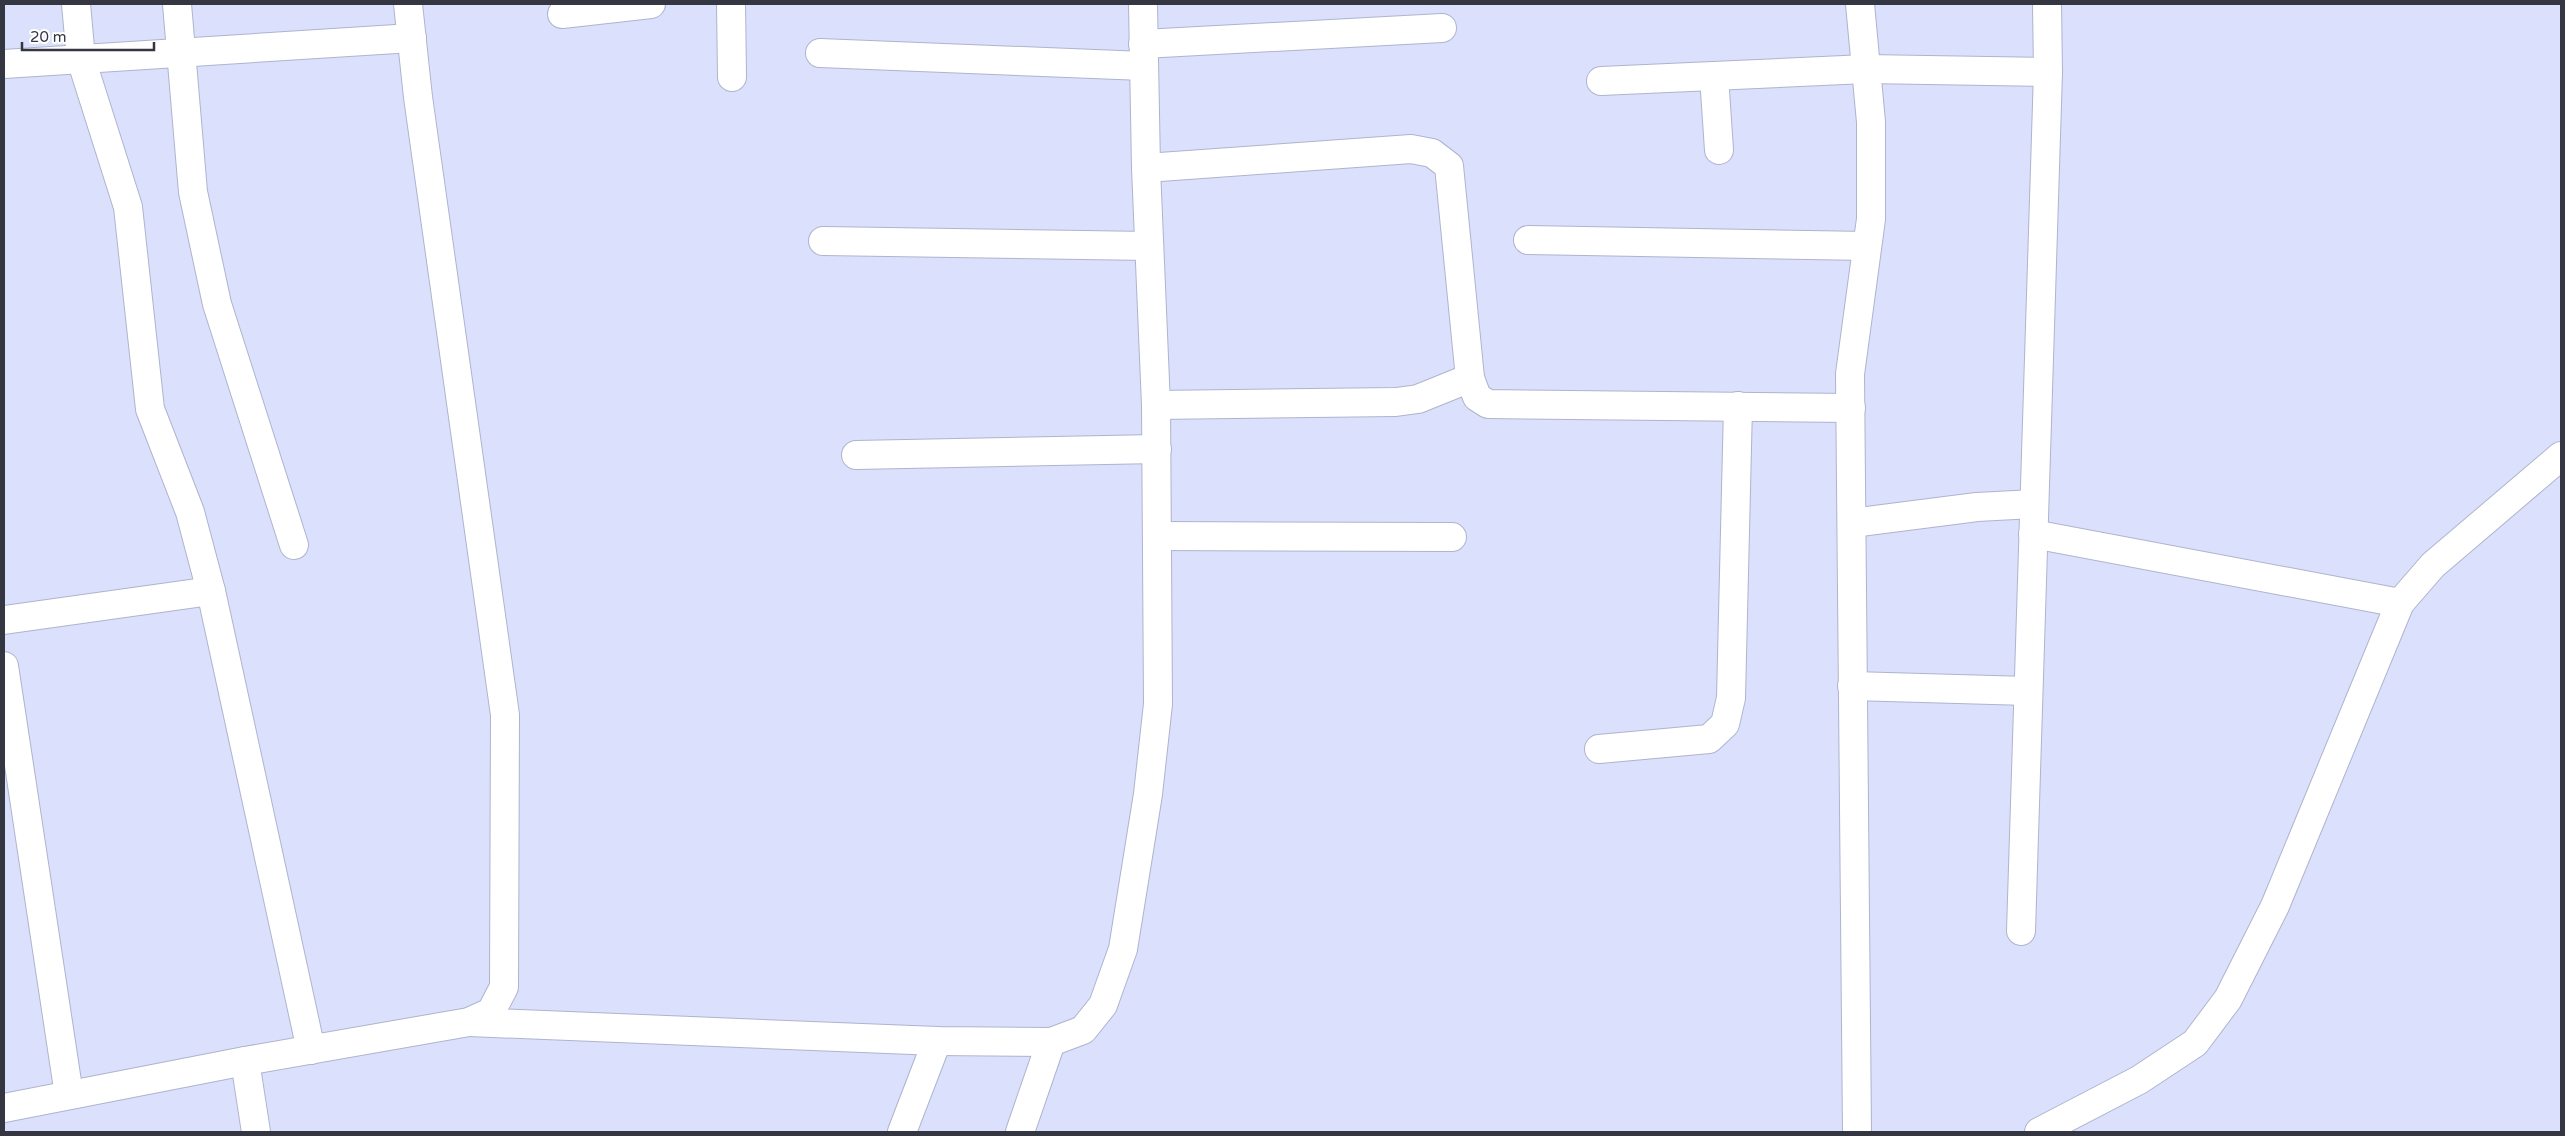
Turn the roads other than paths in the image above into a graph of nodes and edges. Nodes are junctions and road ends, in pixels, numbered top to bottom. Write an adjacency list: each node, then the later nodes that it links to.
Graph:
1 (76, 4): 15 (street)
2 (177, 4): 12 (street)
3 (408, 4): 11 (street)
4 (644, 4): 9 (street)
5 (731, 4): 20 (street)
6 (1143, 4): 14 (street)
7 (1860, 4): 17 (street)
8 (2046, 4): 18 (street)
9 (562, 14)
10 (1442, 28): 14 (street)
11 (412, 38): 12 (street); 49 (street)
12 (181, 52): 15 (street); 40 (street)
13 (820, 53): 14 (street)
14 (1144, 55): 23 (street)
15 (81, 59): 16 (street); 41 (street)
16 (4, 64)
17 (1866, 69): 18 (street); 19 (street); 27 (street)
18 (2048, 72): 35 (street)
19 (1714, 76): 21 (street); 22 (street)
20 (732, 77)
21 (1601, 81)
22 (1719, 150)
23 (1146, 168): 26 (street); 28 (street)
24 (823, 240): 26 (street)
25 (1528, 240): 27 (street)
26 (1149, 246): 29 (street)
27 (1867, 246): 31 (street)
28 (1470, 378): 29 (street); 30 (street)
29 (1156, 405): 32 (street)
30 (1738, 406): 31 (street); 47 (street)
31 (1851, 408): 36 (street)
32 (1156, 449): 33 (street); 38 (street)
33 (856, 455)
34 (2561, 456): 42 (street)
35 (2034, 504): 36 (street); 37 (street)
36 (1852, 523): 45 (street)
37 (2033, 534): 42 (street); 46 (street)
38 (1157, 536): 39 (street); 51 (street)
39 (1452, 537)
40 (294, 545)
41 (211, 591): 43 (street); 52 (street)
42 (2400, 603): 60 (street)
43 (4, 620)
44 (4, 666): 54 (street)
45 (1852, 686): 46 (street); 59 (street)
46 (2028, 691): 48 (street)
47 (1599, 749)
48 (2021, 931)
49 (469, 1022): 50 (street); 52 (street)
50 (937, 1041): 51 (street); 57 (street)
51 (1051, 1042): 58 (street)
52 (311, 1050): 53 (street)
53 (245, 1061): 54 (street); 56 (street)
54 (69, 1095): 55 (street)
55 (4, 1108)
56 (256, 1132)
57 (902, 1132)
58 (1020, 1132)
59 (1857, 1132)
60 (2039, 1132)

